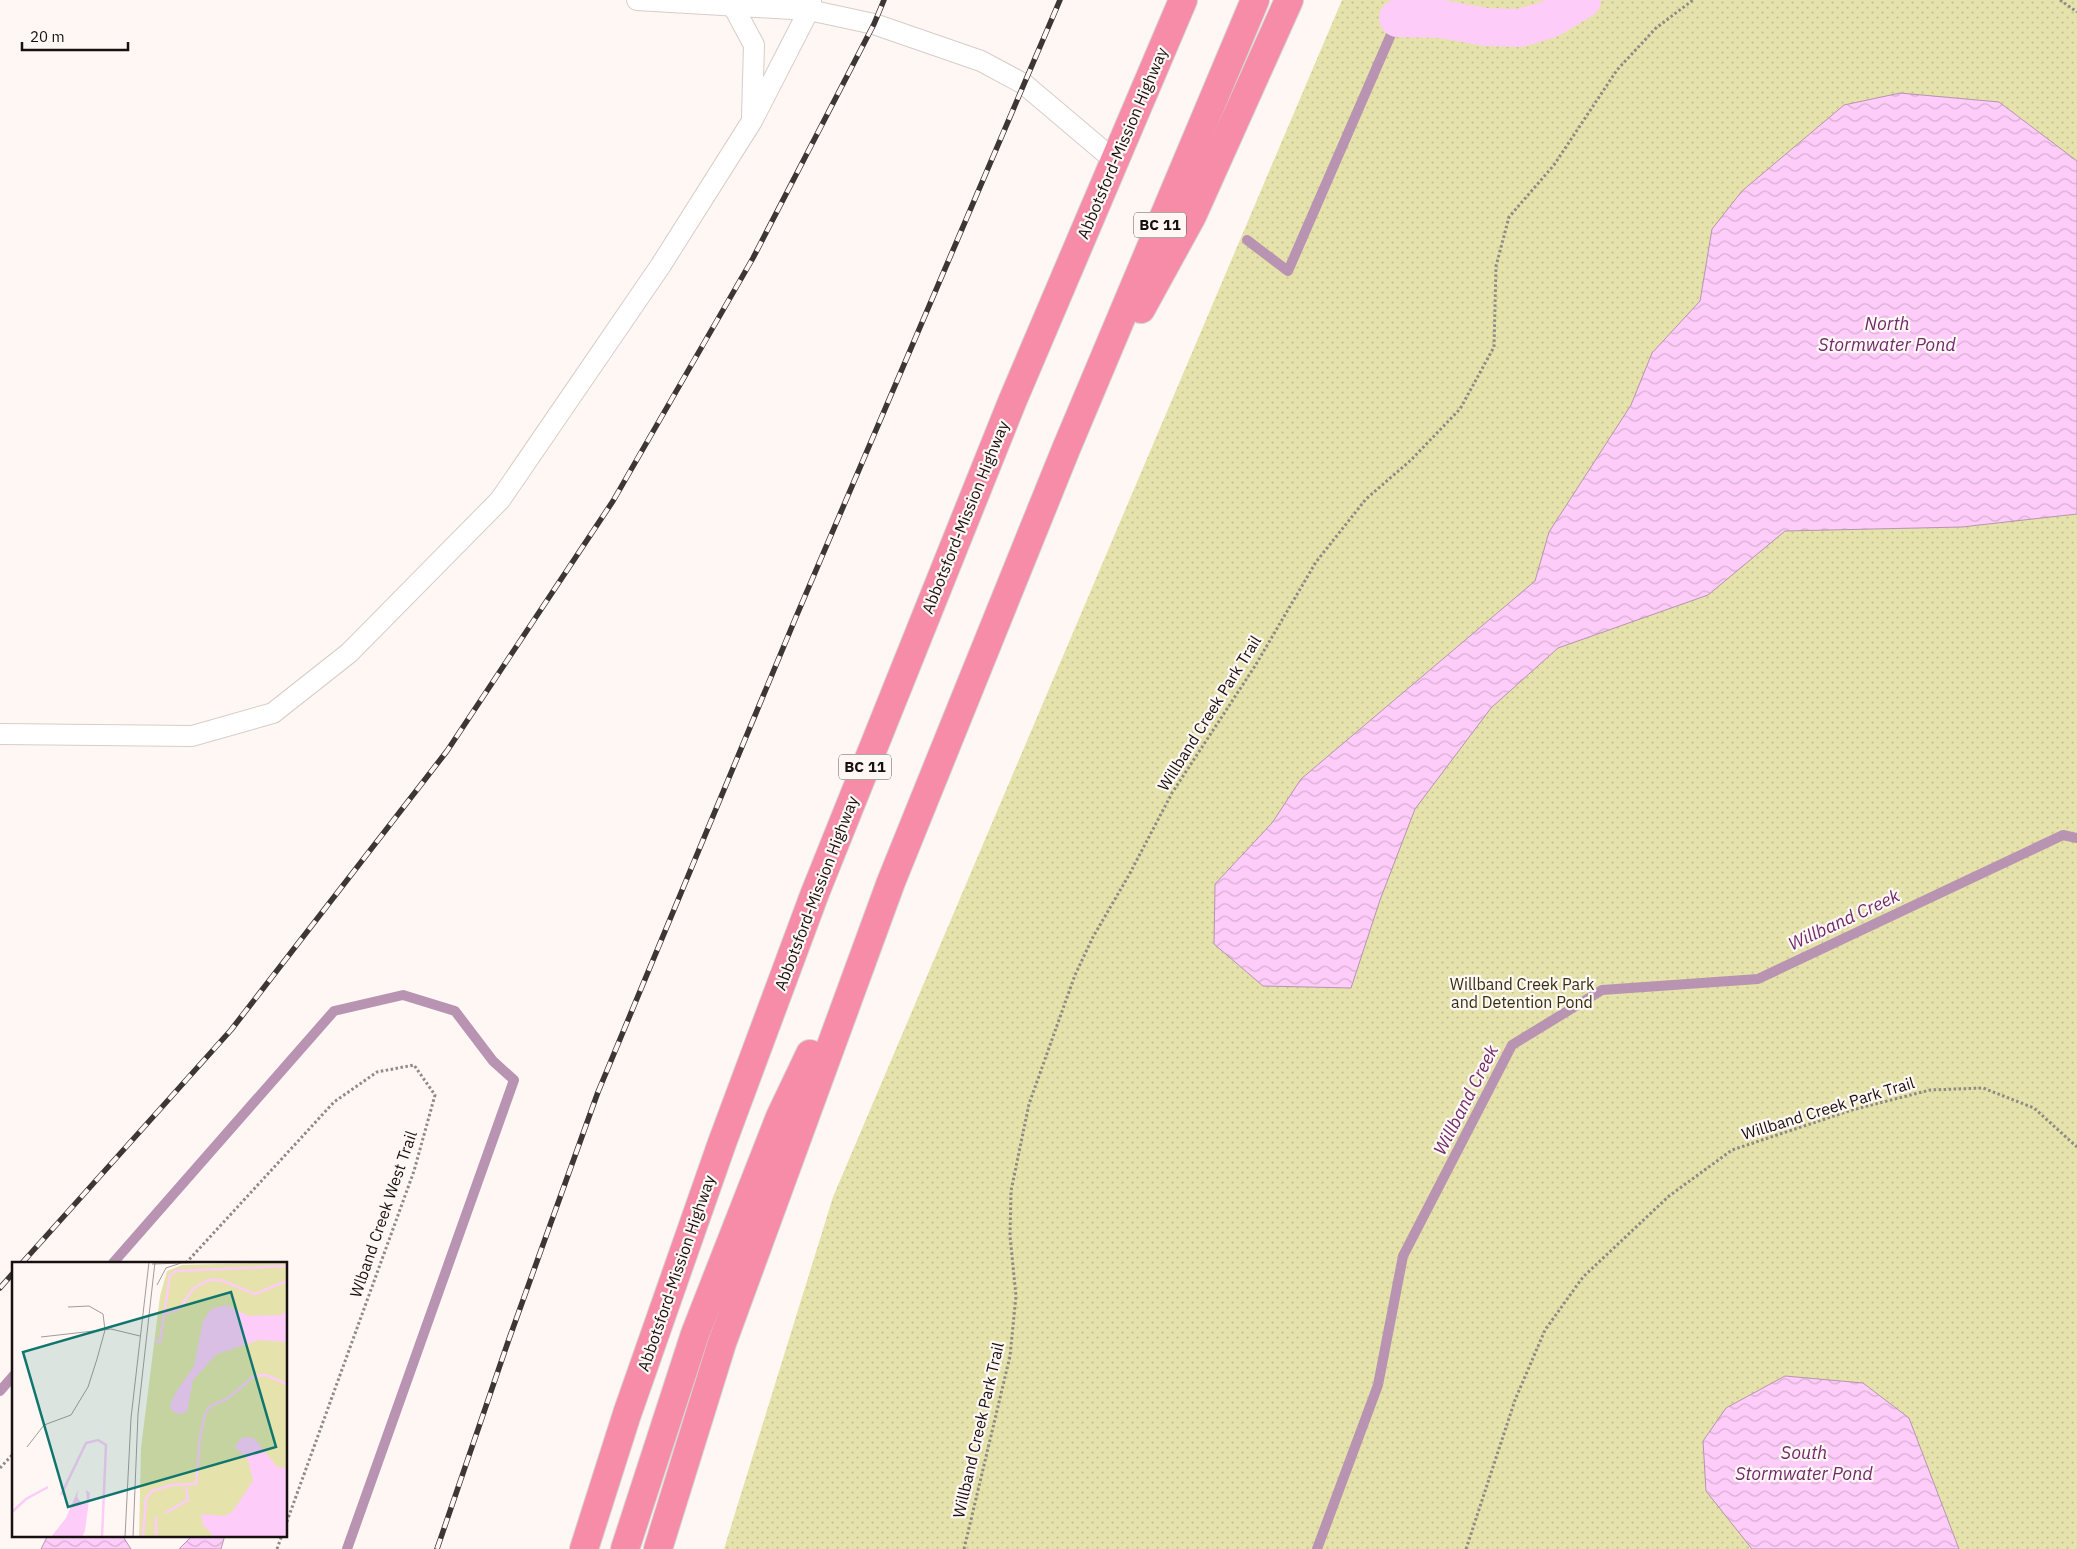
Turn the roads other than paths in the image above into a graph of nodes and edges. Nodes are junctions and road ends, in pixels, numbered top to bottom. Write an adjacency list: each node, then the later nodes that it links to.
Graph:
1 (636, 0): 6 (lane)
2 (1183, 0): 8 (highway, Abbotsford-Mission Highway / BC 11)
3 (1254, 0): 9 (highway, BC 11)
4 (1289, 0): 9 (highway)
5 (810, 5): 6 (lane); 7 (lane); 8 (lane)
6 (732, 6): 7 (lane)
7 (752, 121): 10 (lane)
8 (1115, 161): 12 (highway, Abbotsford-Mission Highway / BC 11)
9 (1066, 449): 11 (highway, BC 11)
10 (0, 734)
11 (891, 882): 13 (highway); 14 (highway, BC 11)
12 (584, 1549)
13 (625, 1549)
14 (658, 1549)

